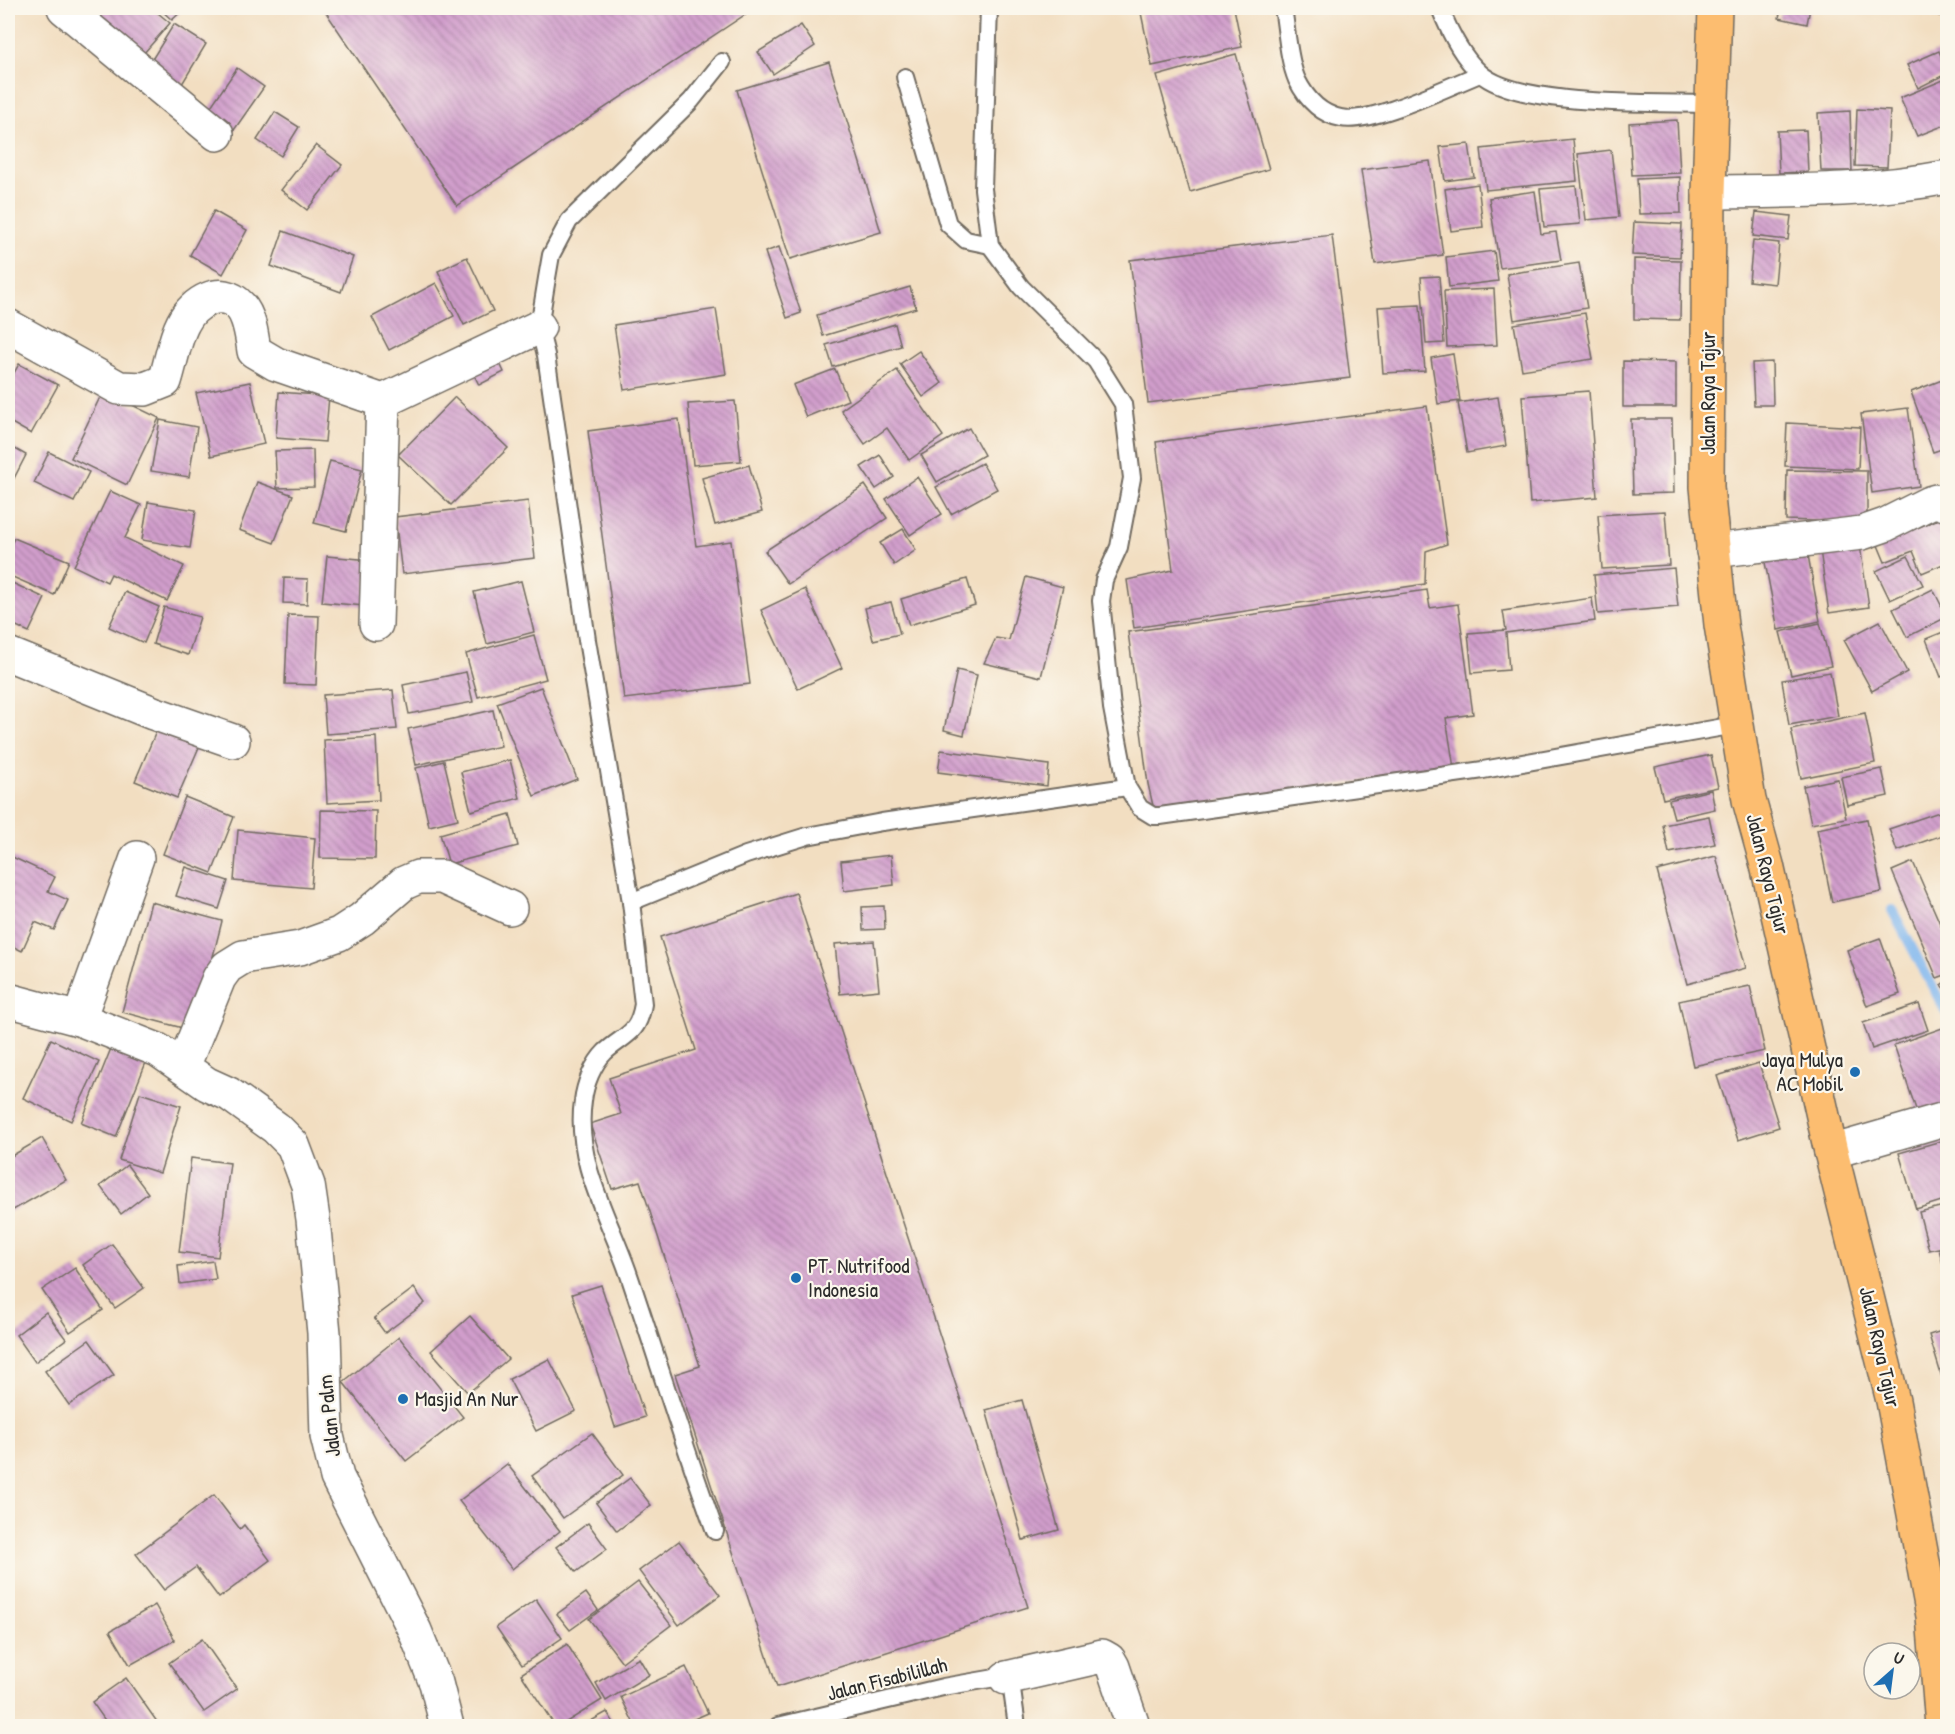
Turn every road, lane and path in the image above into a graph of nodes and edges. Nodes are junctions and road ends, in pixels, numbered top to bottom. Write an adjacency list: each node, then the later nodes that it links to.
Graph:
1 (64, 8): 10 (street)
2 (989, 8): 13 (lane)
3 (1283, 8): 7 (lane)
4 (1440, 8): 7 (lane)
5 (1715, 8): 9 (highway, Jalan Raya Tajur)
6 (722, 62): 15 (lane)
7 (1480, 74): 9 (lane)
8 (905, 77): 13 (lane)
9 (1712, 104): 12 (highway, Jalan Raya Tajur)
10 (217, 134)
11 (1947, 177): 12 (street)
12 (1709, 192): 18 (highway, Jalan Raya Tajur)
13 (990, 245): 23 (lane)
14 (8, 326): 16 (street)
15 (540, 327): 16 (street); 25 (lane)
16 (383, 401): 19 (street)
17 (1947, 505): 18 (street)
18 (1713, 551): 21 (highway, Jalan Raya Tajur)
19 (376, 624)
20 (8, 654): 22 (street)
21 (1735, 725): 23 (lane); 31 (highway, Jalan Raya Tajur)
22 (233, 741)
23 (1127, 787): 25 (lane)
24 (136, 858): 28 (street)
25 (631, 902): 32 (lane)
26 (510, 908): 29 (street)
27 (8, 1000): 28 (street, Jalan Palm)
28 (79, 1019): 29 (street, Jalan Palm)
29 (183, 1067): 34 (street, Jalan Palm)
30 (1947, 1118): 31 (street)
31 (1831, 1152): 38 (highway, Jalan Raya Tajur)
32 (715, 1531)
33 (1005, 1678): 35 (lane, Jalan Fisabilillah); 36 (lane); 37 (street)
34 (447, 1726)
35 (778, 1726)
36 (1017, 1726)
37 (1133, 1726)
38 (1942, 1726)

